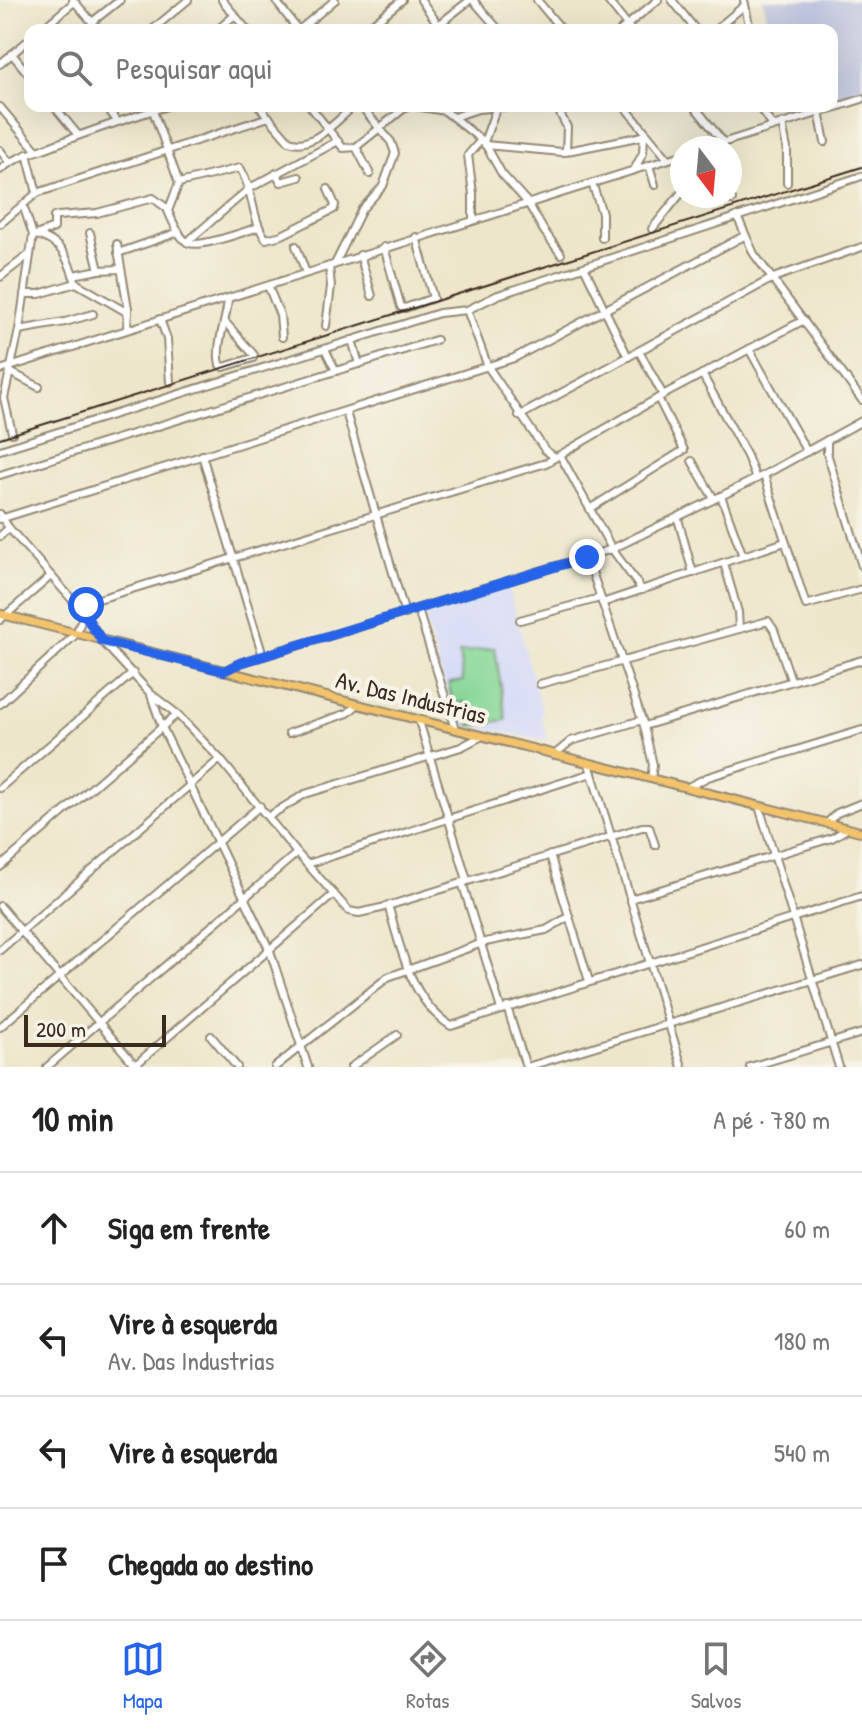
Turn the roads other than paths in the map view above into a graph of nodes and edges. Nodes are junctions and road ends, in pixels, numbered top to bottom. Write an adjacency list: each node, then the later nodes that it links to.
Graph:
1 (120, 0): 16 (street)
2 (188, 0): 18 (street)
3 (222, 0): 15 (street)
4 (275, 0): 21 (street)
5 (335, 0): 22 (street)
6 (402, 0): 23 (street)
7 (421, 0): 24 (street)
8 (472, 0): 25 (street); 26 (street)
9 (537, 0): 27 (street)
10 (607, 0): 28 (street)
11 (658, 0): 29 (street)
12 (74, 1): 16 (street); 17 (street)
13 (673, 1): 30 (street)
14 (744, 3): 31 (street); 32 (street)
15 (235, 15): 19 (street); 20 (street)
16 (92, 22)
17 (49, 24)
18 (159, 24)
19 (224, 24)
20 (242, 24)
21 (294, 24)
22 (306, 24)
23 (372, 24)
24 (439, 24)
25 (444, 24)
26 (494, 24)
27 (557, 24)
28 (623, 24)
29 (631, 24)
30 (691, 24)
31 (721, 24)
32 (749, 24)
33 (24, 44): 34 (street)
34 (12, 54): 35 (street); 36 (street)
35 (0, 64)
36 (24, 69)
37 (862, 99): 38 (street)
38 (838, 106)
39 (0, 107): 76 (street)
40 (59, 112): 66 (street)
41 (110, 112): 61 (street)
42 (149, 112): 61 (street)
43 (153, 112): 75 (street)
44 (264, 112): 59 (street)
45 (315, 112): 64 (street)
46 (347, 112): 64 (street)
47 (366, 112): 65 (street)
48 (399, 112): 65 (street)
49 (446, 112): 60 (street)
50 (465, 112): 60 (street)
51 (494, 112): 71 (street)
52 (559, 112): 77 (street)
53 (629, 112): 67 (street)
54 (699, 112): 68 (street)
55 (762, 112): 58 (street)
56 (766, 112): 58 (street)
57 (819, 112): 62 (street); 72 (street)
58 (765, 116): 63 (street)
59 (269, 117): 64 (street); 75 (street)
60 (454, 117): 71 (street)
61 (117, 121): 66 (street)
62 (782, 123): 63 (street); 90 (street)
63 (773, 126): 69 (street)
64 (328, 127): 70 (street)
65 (379, 128): 73 (street); 119 (street)
66 (78, 135): 76 (street)
67 (646, 135): 77 (street); 79 (street); 83 (street)
68 (718, 136)
69 (742, 137)
70 (338, 141): 73 (street); 84 (street)
71 (483, 142): 77 (street); 95 (street); 100 (street)
72 (825, 142)
73 (356, 147): 85 (street)
74 (0, 150): 80 (street)
75 (168, 150): 88 (street); 94 (street)
76 (37, 151): 78 (street)
77 (566, 152)
78 (27, 154): 80 (street); 94 (street)
79 (668, 159): 81 (street)
80 (9, 162): 82 (street)
81 (649, 165): 83 (street); 91 (street)
82 (0, 170)
83 (634, 170): 89 (street)
84 (276, 173): 87 (street); 92 (street)
85 (370, 174)
86 (862, 176): 99 (street)
87 (299, 177)
88 (179, 183): 92 (street); 98 (street)
89 (592, 183): 95 (street); 110 (street)
90 (787, 183)
91 (655, 185)
92 (250, 188): 102 (street); 112 (street)
93 (328, 189): 102 (street)
94 (37, 193): 96 (street)
95 (528, 203): 100 (street); 117 (street)
96 (23, 205): 101 (street); 107 (street)
97 (670, 207): 103 (street)
98 (168, 209): 104 (street); 105 (street)
99 (737, 216): 108 (street); 121 (street)
100 (473, 220): 109 (street)
101 (0, 224)
102 (259, 227): 112 (street)
103 (652, 229)
104 (51, 230): 107 (street); 111 (street)
105 (179, 232): 112 (street); 120 (street)
106 (90, 233): 122 (street)
107 (34, 235): 111 (street); 116 (street)
108 (744, 236): 126 (street); 133 (street)
109 (416, 237): 114 (street); 114 (street)
110 (602, 238)
111 (55, 241): 124 (street)
112 (187, 242)
113 (296, 246): 123 (street)
114 (384, 247): 118 (street)
115 (862, 247): 126 (street)
116 (30, 254): 125 (street); 129 (street)
117 (561, 254)
118 (360, 255): 119 (street); 130 (street)
119 (332, 265): 123 (street); 139 (street)
120 (120, 269): 122 (street); 134 (street)
121 (585, 269): 132 (street); 133 (street)
122 (99, 270): 124 (street)
123 (306, 273): 128 (street)
124 (73, 275): 127 (street)
125 (0, 277)
126 (773, 278): 137 (street); 147 (street)
127 (76, 283): 129 (street); 134 (street)
128 (268, 286): 131 (street); 142 (street)
129 (24, 294): 141 (street)
130 (372, 296)
131 (228, 299): 136 (street); 138 (street)
132 (467, 310): 143 (street); 150 (street)
133 (605, 310): 148 (street); 150 (street)
134 (128, 313): 140 (street)
135 (93, 314): 141 (street)
136 (160, 319): 140 (street); 155 (street)
137 (804, 320): 146 (street); 158 (street)
138 (226, 323): 138 (street)
139 (326, 326)
140 (127, 329): 152 (street)
141 (19, 330): 152 (street)
142 (282, 337)
143 (352, 340): 145 (street); 149 (street)
144 (436, 340): 149 (street)
145 (325, 349): 153 (street); 165 (street)
146 (749, 349): 154 (street); 167 (street)
147 (639, 351): 148 (street); 157 (street)
148 (628, 357): 160 (street)
149 (359, 364): 153 (street)
150 (488, 367): 159 (street); 160 (street)
151 (0, 370): 152 (street)
152 (11, 370): 156 (street); 162 (street)
153 (336, 371): 173 (street)
154 (702, 374): 157 (street); 175 (street)
155 (170, 382)
156 (39, 387)
157 (661, 397): 170 (street); 178 (street)
158 (862, 400)
159 (346, 412): 169 (street); 179 (street)
160 (519, 416): 166 (street)
161 (862, 421): 163 (street)
162 (12, 433)
163 (827, 440): 164 (street); 168 (street)
164 (818, 445): 167 (street); 168 (street)
165 (0, 450)
166 (545, 450): 170 (street); 172 (street)
167 (807, 452): 174 (street)
168 (827, 453): 190 (street)
169 (202, 455): 180 (street); 188 (street)
170 (558, 456): 172 (street); 178 (street)
171 (692, 461): 177 (street)
172 (546, 463): 179 (street)
173 (0, 475)
174 (764, 475): 175 (street); 184 (street)
175 (756, 479): 176 (street)
176 (721, 496): 177 (street); 186 (street)
177 (714, 499): 181 (street)
178 (591, 508): 185 (street)
179 (375, 513): 188 (street); 199 (street)
180 (1, 517): 182 (street)
181 (678, 519): 185 (street); 191 (street)
182 (9, 528): 183 (street); 192 (street)
183 (0, 536)
184 (785, 542): 186 (street); 193 (street)
185 (612, 549): 187 (street); 194 (street)
186 (743, 556): 189 (street)
187 (587, 557): 195 (street); 196 (street)
188 (233, 558): 197 (street); 206 (street)
189 (724, 563): 191 (street); 198 (street)
190 (862, 566)
191 (693, 573): 194 (street)
192 (51, 576): 197 (street); 200 (street)
193 (862, 589)
194 (642, 590): 195 (street)
195 (601, 600): 201 (street); 208 (street)
196 (418, 610): 199 (street); 220 (street)
197 (83, 612): 204 (street); 205 (street)
198 (738, 612): 202 (street); 203 (street)
199 (405, 614): 206 (street)
200 (2, 616): 204 (main road, Av. Das Industrias)
201 (520, 620)
202 (750, 626): 203 (street); 211 (street)
203 (739, 629): 208 (street)
204 (76, 634): 205 (main road, Av. Das Industrias); 214 (street)
205 (102, 641): 209 (main road, Av. Das Industrias); 210 (street)
206 (263, 656): 209 (street)
207 (862, 660): 211 (street)
208 (623, 661): 212 (street); 218 (street)
209 (224, 671): 215 (main road, Av. Das Industrias)
210 (133, 673): 213 (street); 233 (street)
211 (791, 680): 218 (street)
212 (540, 684)
213 (151, 694): 216 (street); 219 (street)
214 (0, 704)
215 (357, 705): 217 (main road, Av. Das Industrias); 222 (street)
216 (177, 714): 219 (street); 226 (street)
217 (419, 721): 220 (main road, Av. Das Industrias); 225 (street)
218 (643, 723): 224 (street); 230 (street)
219 (162, 727): 231 (street); 250 (street)
220 (455, 729): 223 (main road, Av. Das Industrias)
221 (862, 730): 229 (street)
222 (289, 733)
223 (482, 736): 224 (main road, Av. Das Industrias); 225 (street)
224 (554, 755): 227 (main road, Av. Das Industrias)
225 (429, 757): 238 (street); 239 (street)
226 (220, 759): 231 (street); 236 (street)
227 (589, 764): 228 (street); 230 (main road, Av. Das Industrias)
228 (592, 773): 239 (street); 243 (street)
229 (708, 777): 232 (street); 234 (street)
230 (651, 779): 232 (main road, Av. Das Industrias)
231 (190, 786): 244 (street); 260 (street)
232 (688, 787): 234 (main road, Av. Das Industrias)
233 (0, 788)
234 (707, 792): 237 (main road, Av. Das Industrias)
235 (862, 803): 240 (street)
236 (260, 806): 238 (street); 244 (street)
237 (759, 806): 240 (main road, Av. Das Industrias); 248 (street)
238 (269, 816): 246 (street)
239 (447, 819): 249 (street); 251 (street)
240 (826, 823): 241 (main road)
241 (847, 829): 242 (main road); 248 (street)
242 (862, 832)
243 (611, 837): 245 (street); 247 (street); 255 (street)
244 (218, 841): 254 (street); 267 (street)
245 (655, 845)
246 (297, 853): 249 (street); 254 (street)
247 (550, 855): 251 (street); 259 (street)
248 (775, 855): 255 (street); 258 (street)
249 (307, 864): 252 (street)
250 (0, 867)
251 (465, 881): 256 (street); 261 (street)
252 (334, 894): 256 (street); 263 (street)
253 (862, 896): 258 (street)
254 (245, 898): 263 (street); 271 (street)
255 (630, 899): 264 (street)
256 (388, 905): 266 (street)
257 (0, 906): 260 (street)
258 (794, 919): 264 (street); 268 (street)
259 (570, 920): 261 (street); 269 (street)
260 (21, 930): 262 (street); 267 (street)
261 (481, 944): 266 (street); 270 (street)
262 (0, 950)
263 (270, 951): 278 (street); 279 (street)
264 (650, 962): 269 (street); 272 (street)
265 (862, 965): 268 (street)
266 (407, 970): 270 (street); 278 (street)
267 (59, 976): 271 (street); 273 (street)
268 (812, 980): 272 (street); 277 (street)
269 (589, 981): 270 (street)
270 (504, 1008): 287 (street)
271 (98, 1024): 280 (street); 281 (street)
272 (669, 1024): 287 (street); 288 (street)
273 (0, 1027)
274 (862, 1033): 277 (street)
275 (397, 1035): 286 (street)
276 (211, 1036): 283 (street)
277 (832, 1042): 289 (street); 290 (street)
278 (301, 1047): 284 (street); 285 (street)
279 (144, 1058): 280 (street); 282 (street)
280 (134, 1066)
281 (47, 1067)
282 (151, 1067)
283 (237, 1067)
284 (275, 1067)
285 (308, 1067)
286 (351, 1067)
287 (526, 1067)
288 (682, 1067)
289 (750, 1067)
290 (839, 1067)

